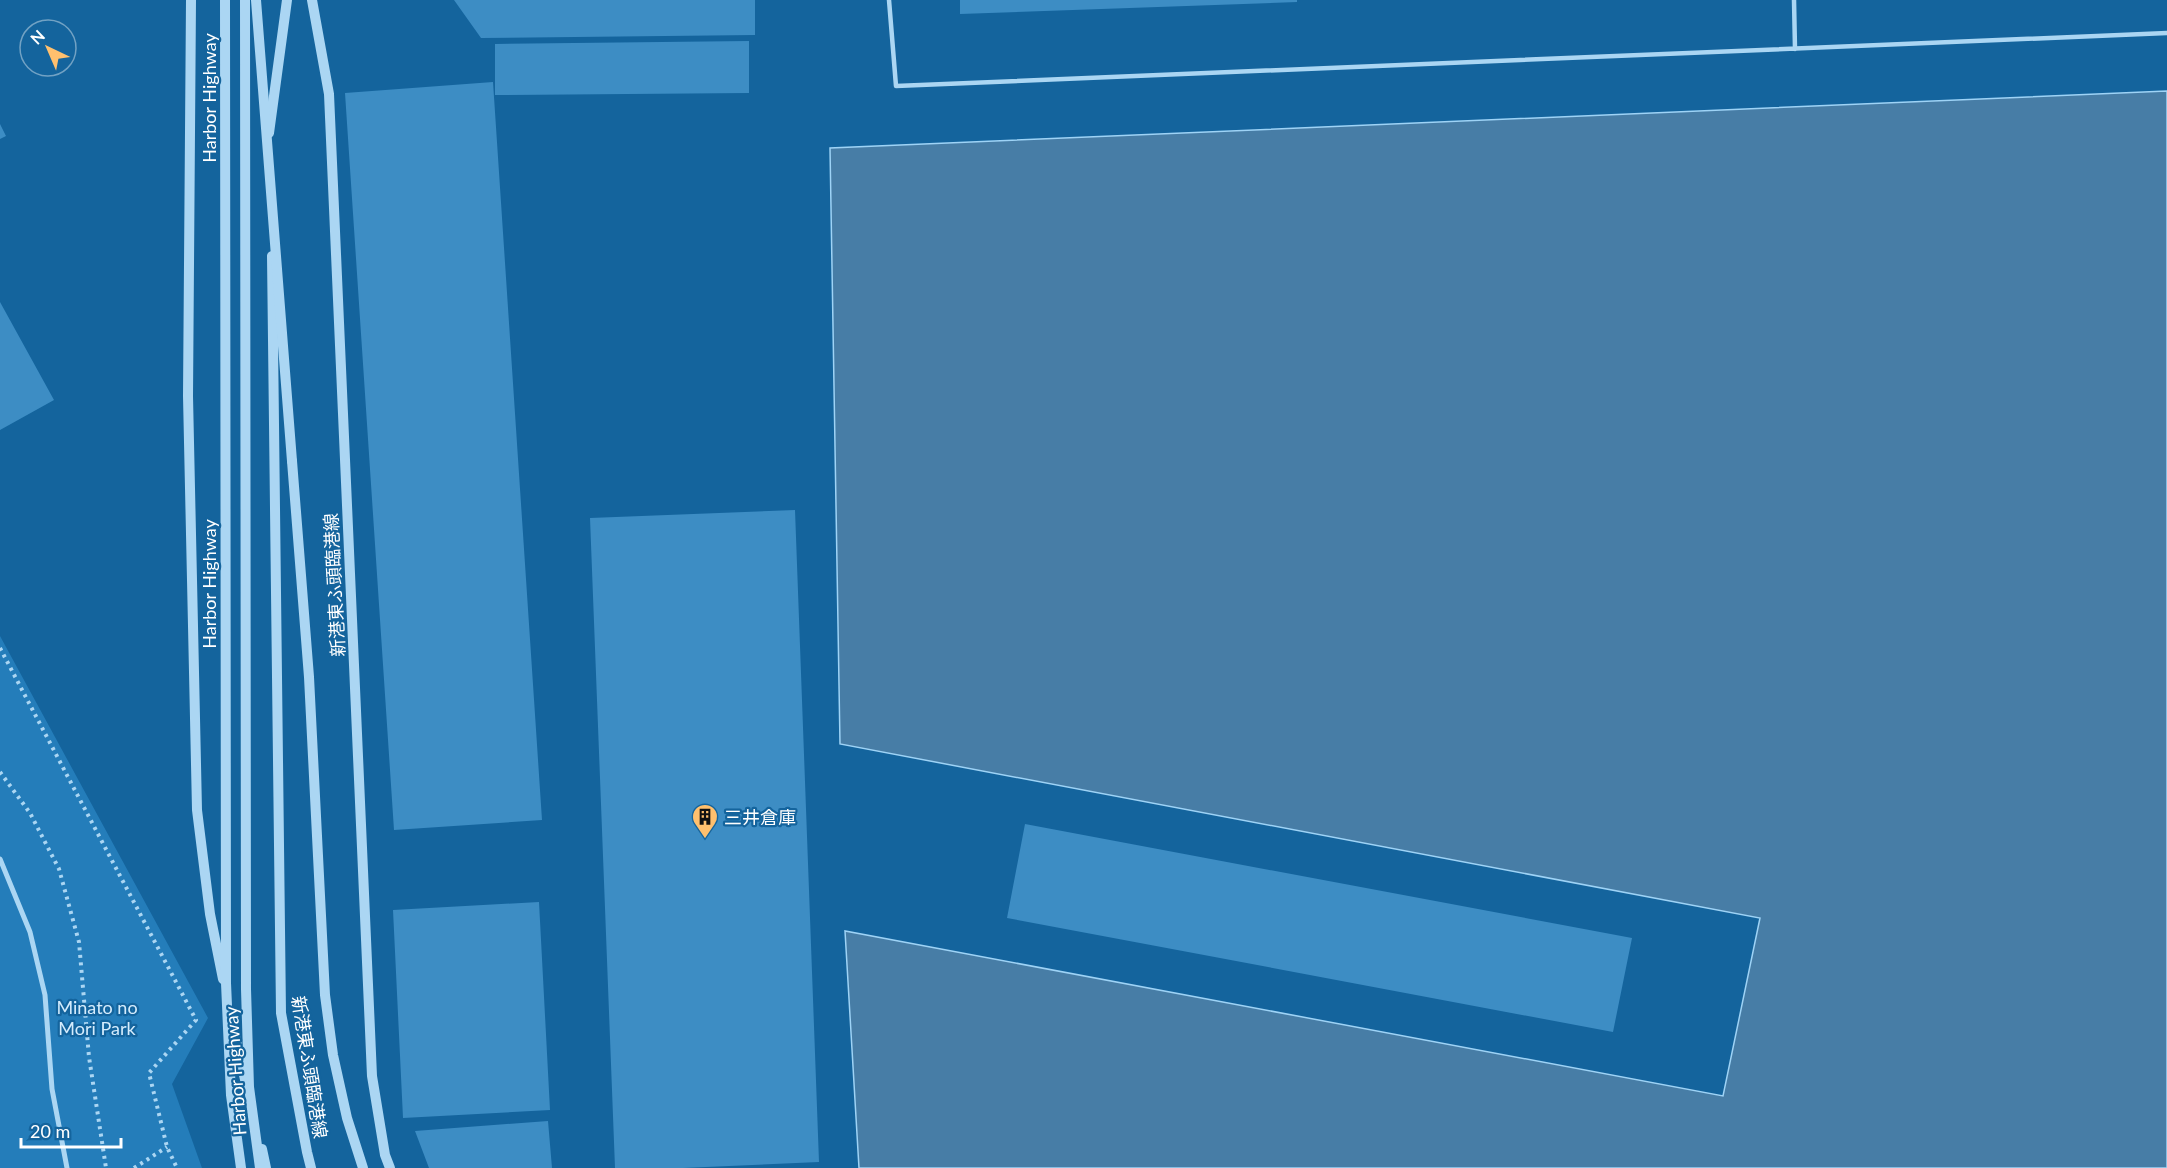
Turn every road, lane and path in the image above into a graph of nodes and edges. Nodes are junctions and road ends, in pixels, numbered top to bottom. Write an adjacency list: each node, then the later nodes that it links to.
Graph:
1 (191, 0): 21 (street, bridge)
2 (225, 0): 19 (street, Harbor Highway, bridge)
3 (245, 0): 20 (street, Harbor Highway, bridge)
4 (256, 0): 23 (street, bridge)
5 (287, 0): 22 (street, 新港東ふ頭臨港線)
6 (312, 0): 24 (street, 新港東ふ頭臨港線)
7 (889, 0): 10 (lane)
8 (1794, 0): 10 (lane)
9 (2167, 33): 10 (lane)
10 (1795, 49)
11 (0, 648): 14 (path)
12 (0, 772): 16 (path)
13 (0, 859): 15 (street)
14 (166, 1147): 17 (path); 18 (path)
15 (67, 1168)
16 (106, 1168)
17 (134, 1168)
18 (177, 1168)
19 (241, 1168)
20 (260, 1168)
21 (267, 1168)
22 (311, 1168)
23 (363, 1168)
24 (390, 1168)

